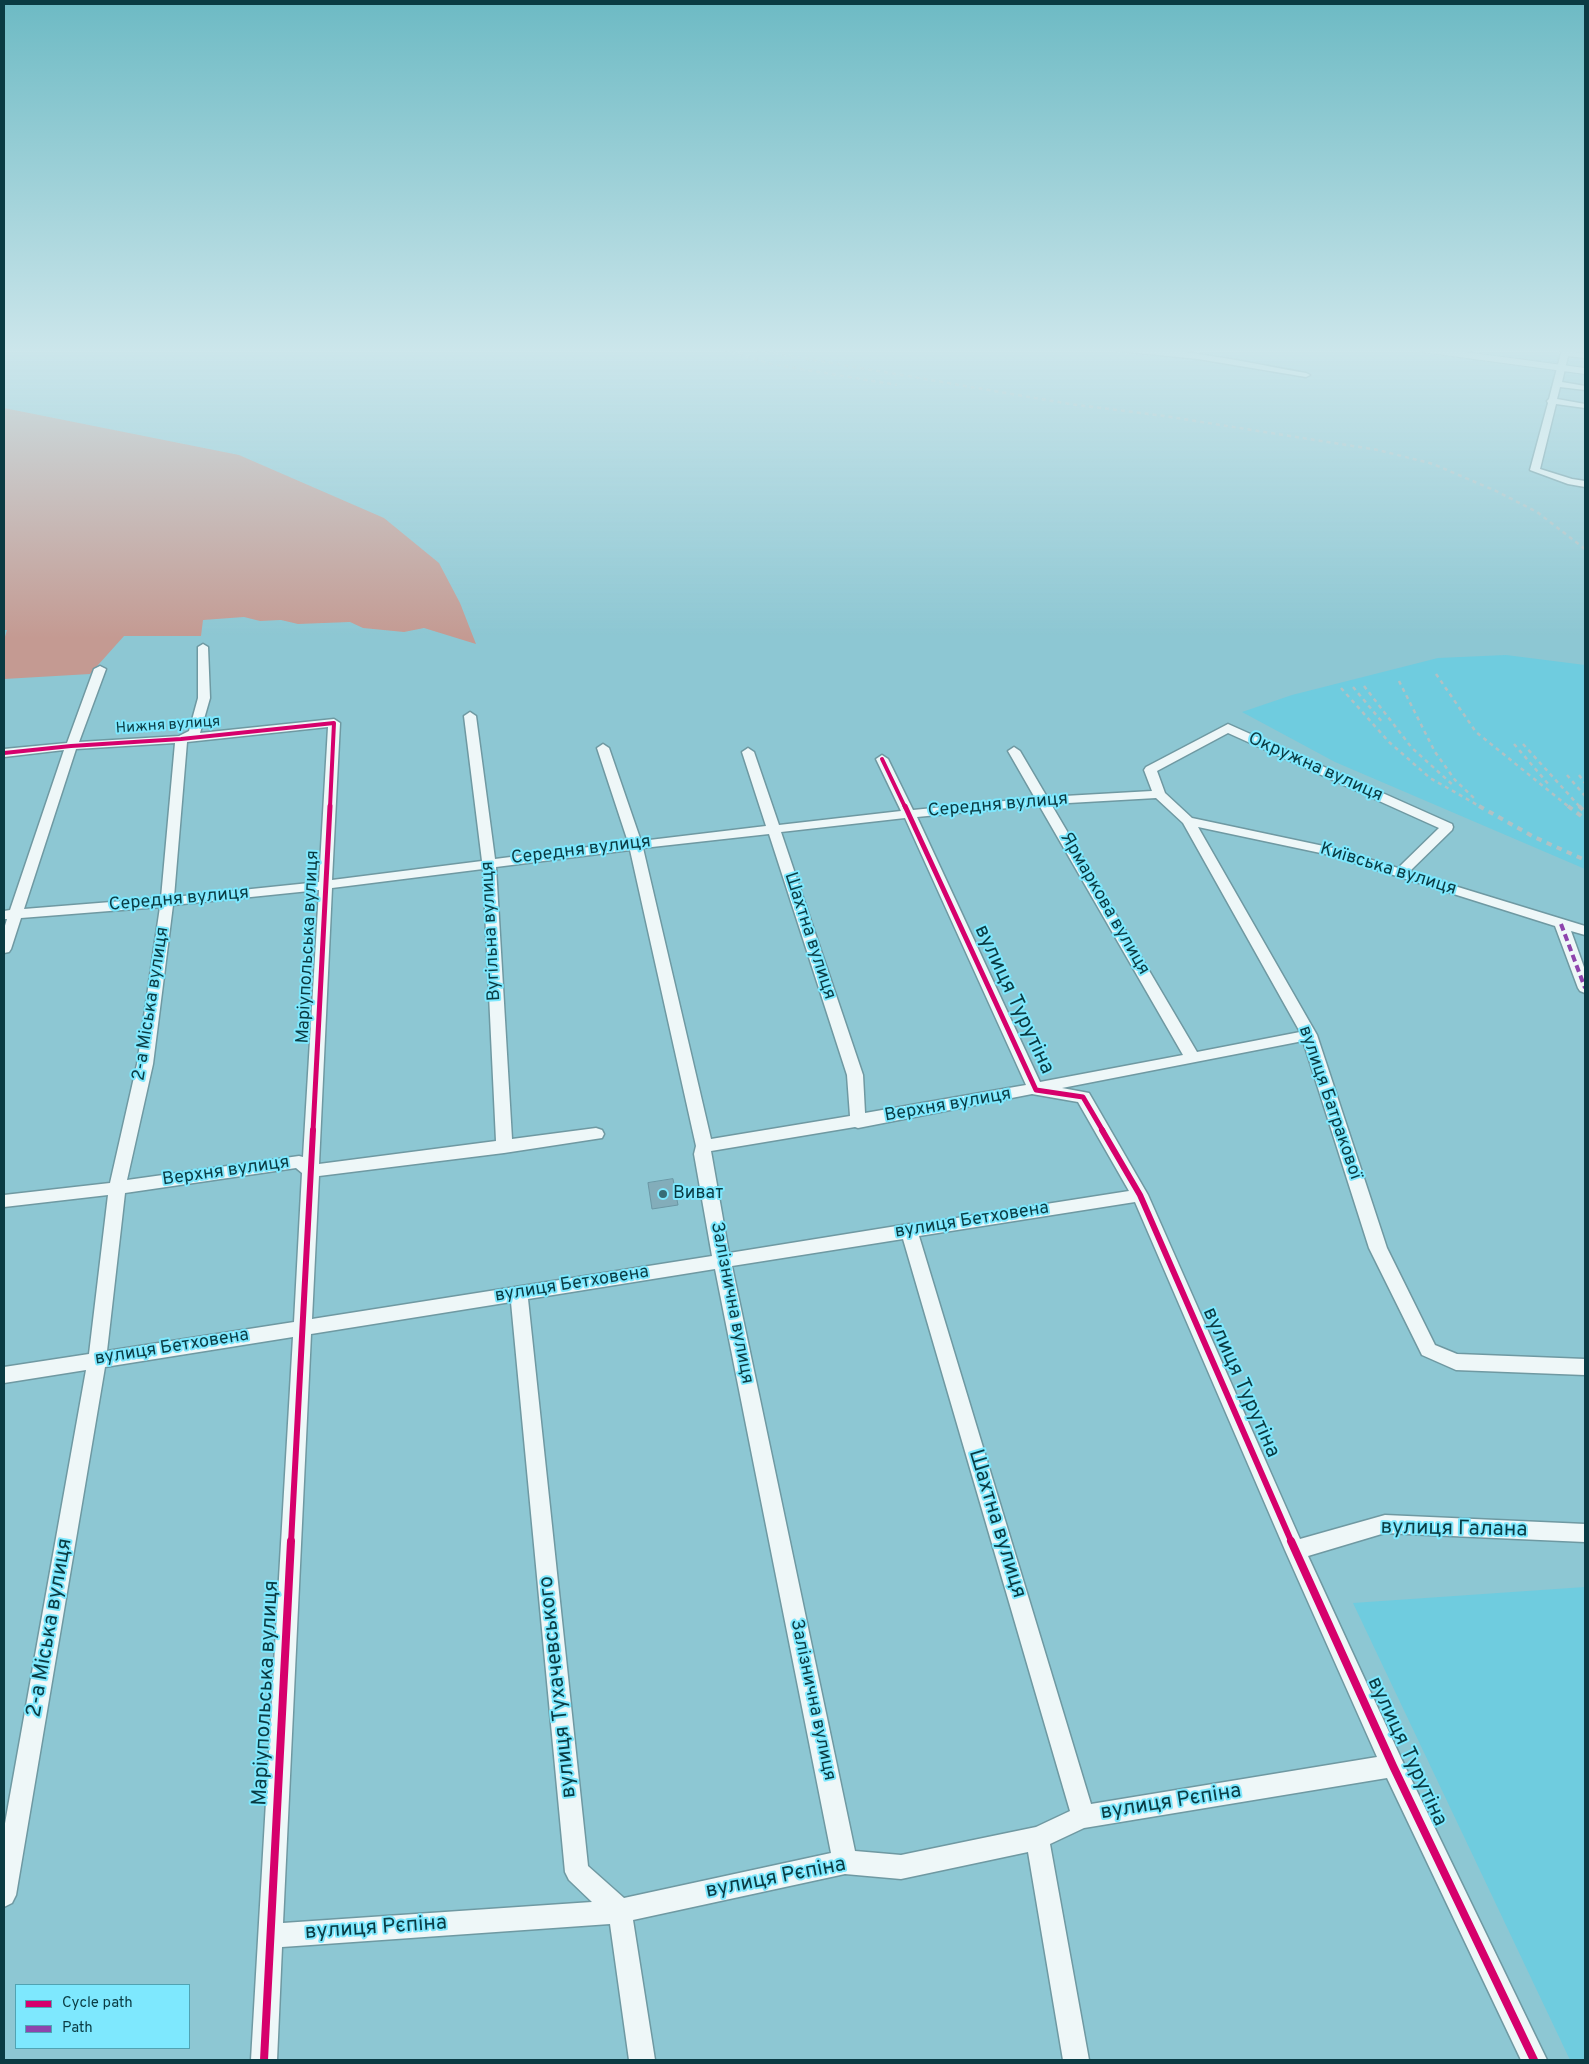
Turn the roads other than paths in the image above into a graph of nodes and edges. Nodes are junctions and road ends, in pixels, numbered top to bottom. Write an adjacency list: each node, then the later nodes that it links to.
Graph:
1 (1541, 445): 2 (street)
2 (1585, 484)
3 (203, 647): 7 (street)
4 (100, 669): 8 (street)
5 (470, 716): 20 (street, Вугільна вулиця)
6 (334, 724): 7 (street, Нижня вулиця); 22 (street, Маріупольська вулиця)
7 (182, 739): 8 (street, Нижня вулиця); 23 (street, 2-а Міська вулиця)
8 (71, 746): 12 (street, Нижня вулиця); 24 (street)
9 (603, 748): 19 (street, Залізнична вулиця)
10 (1014, 751): 15 (street, Ярмаркова вулиця)
11 (748, 752): 18 (street, Шахтна вулиця)
12 (4, 753)
13 (882, 759): 16 (street, вулиця Турутіна)
14 (1159, 794): 15 (street, Середня вулиця); 17 (street, вулиця Батракової); 21 (street, Окружна вулиця)
15 (1045, 801): 16 (street, Середня вулиця); 30 (street, Ярмаркова вулиця)
16 (909, 814): 18 (street, Середня вулиця); 31 (street, вулиця Турутіна)
17 (1188, 821): 21 (street, Київська вулиця); 29 (street, вулиця Батракової)
18 (773, 828): 19 (street, Середня вулиця); 32 (street, Шахтна вулиця)
19 (636, 845): 20 (street, Середня вулиця); 34 (street, Залізнична вулиця)
20 (488, 863): 22 (street, Середня вулиця); 35 (street, Вугільна вулиця)
21 (1400, 873): 25 (street, Київська вулиця)
22 (326, 885): 23 (street, Середня вулиця); 36 (street, Маріупольська вулиця)
23 (167, 902): 24 (street, Середня вулиця); 37 (street, 2-а Міська вулиця)
24 (9, 914): 27 (street)
25 (1561, 924): 26 (street, Київська вулиця); 28 (street)
26 (1585, 931)
27 (4, 949)
28 (1585, 988)
29 (1309, 1035): 30 (street, Верхня вулиця); 45 (street, вулиця Батракової)
30 (1193, 1058): 31 (street, Верхня вулиця)
31 (1036, 1090): 32 (street, Верхня вулиця); 38 (street, вулиця Турутіна)
32 (858, 1122): 34 (street, Верхня вулиця)
33 (596, 1134): 35 (street, Верхня вулиця)
34 (704, 1146): 41 (street, Залізнична вулиця)
35 (504, 1147): 36 (street, Верхня вулиця)
36 (311, 1171): 37 (street, Верхня вулиця); 43 (street, Маріупольська вулиця)
37 (117, 1188): 39 (street, Верхня вулиця); 44 (street, 2-а Міська вулиця)
38 (1140, 1195): 40 (street, вулиця Бетховена); 48 (street, вулиця Турутіна)
39 (4, 1201)
40 (909, 1230): 41 (street, вулиця Бетховена); 50 (street, Шахтна вулиця)
41 (722, 1262): 42 (street, вулиця Бетховена); 52 (street, Залізнична вулиця)
42 (519, 1294): 43 (street, вулиця Бетховена); 54 (street, вулиця Тухачевського)
43 (302, 1328): 44 (street, вулиця Бетховена); 55 (street, Маріупольська вулиця)
44 (98, 1360): 46 (street, вулиця Бетховена); 53 (street, 2-а Міська вулиця)
45 (1585, 1367)
46 (4, 1375)
47 (1585, 1533): 48 (street, вулиця Галана)
48 (1295, 1550): 49 (street, вулиця Турутіна)
49 (1393, 1766): 50 (street, вулиця Рєпіна); 59 (street, вулиця Турутіна)
50 (1084, 1817): 51 (street, вулиця Рєпіна)
51 (1037, 1838): 52 (street, вулиця Рєпіна); 58 (street)
52 (845, 1862): 54 (street, вулиця Рєпіна)
53 (4, 1895)
54 (620, 1911): 55 (street, вулиця Рєпіна); 57 (street)
55 (270, 1936): 56 (street, Маріупольська вулиця)
56 (264, 2060)
57 (642, 2060)
58 (1076, 2060)
59 (1534, 2060)

